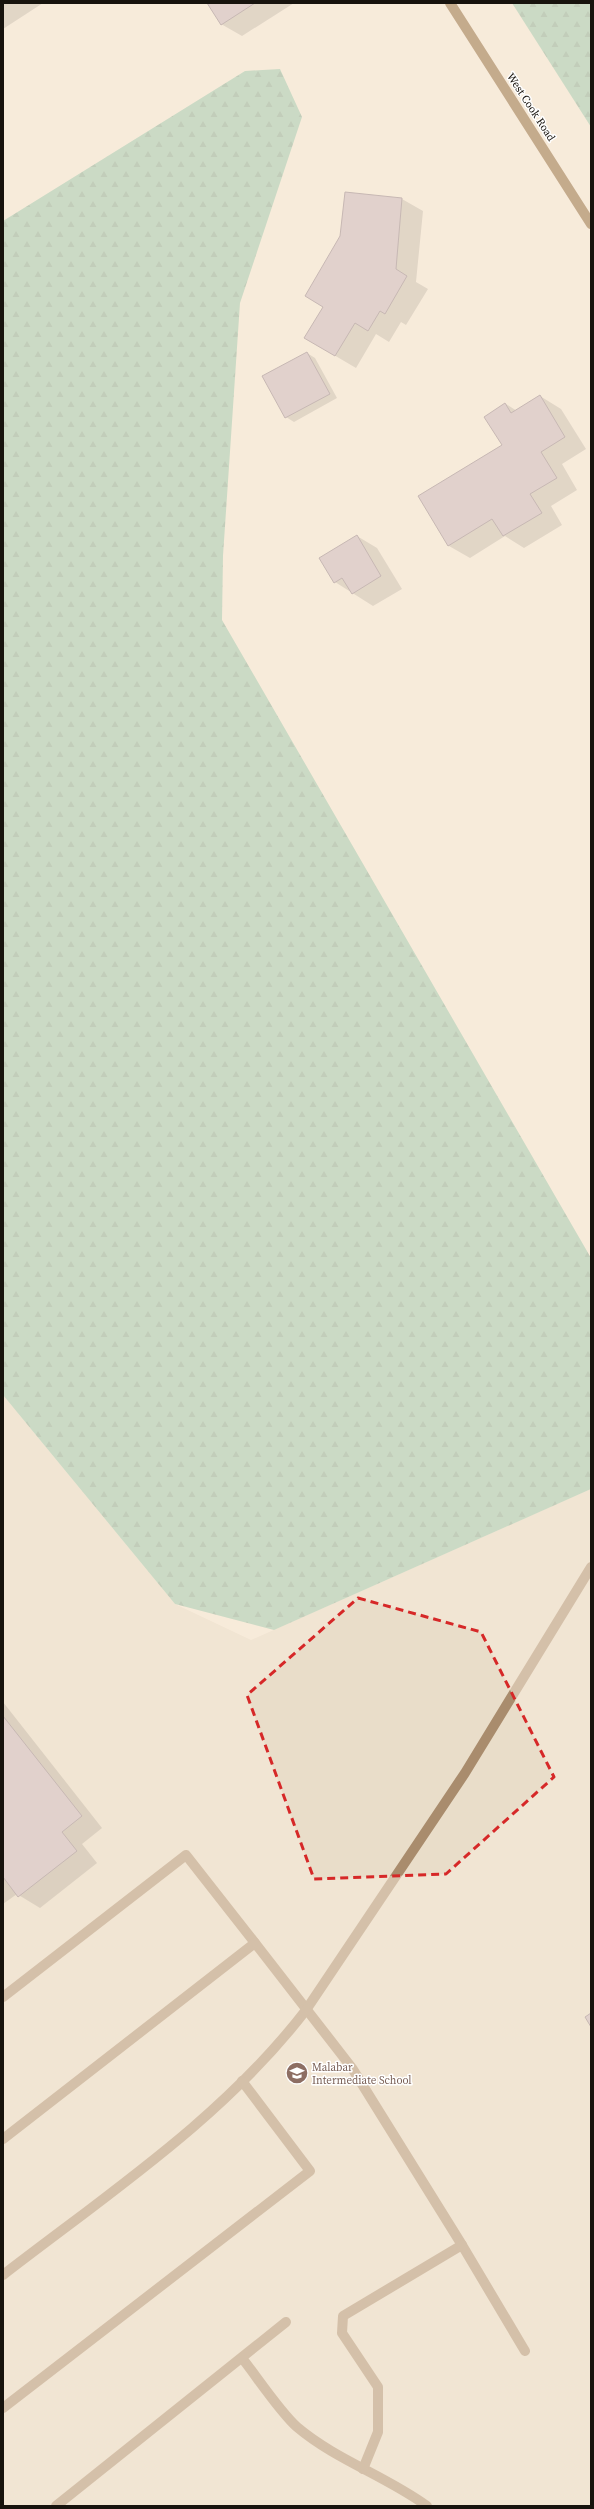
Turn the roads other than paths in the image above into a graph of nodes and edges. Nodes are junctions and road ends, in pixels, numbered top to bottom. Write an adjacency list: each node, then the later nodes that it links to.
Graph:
1 (450, 3): 2 (main road, West Cook Road)
2 (591, 224)
3 (591, 1567): 6 (lane)
4 (255, 1943): 5 (lane); 6 (lane); 8 (lane)
5 (3, 1997)
6 (306, 2010): 7 (lane); 9 (lane)
7 (242, 2081): 10 (lane); 14 (lane)
8 (3, 2139)
9 (462, 2245): 12 (lane); 15 (lane)
10 (3, 2275)
11 (286, 2322): 13 (lane)
12 (525, 2351)
13 (242, 2358): 15 (lane); 16 (lane)
14 (3, 2408)
15 (363, 2469): 17 (lane)
16 (56, 2506)
17 (427, 2506)

